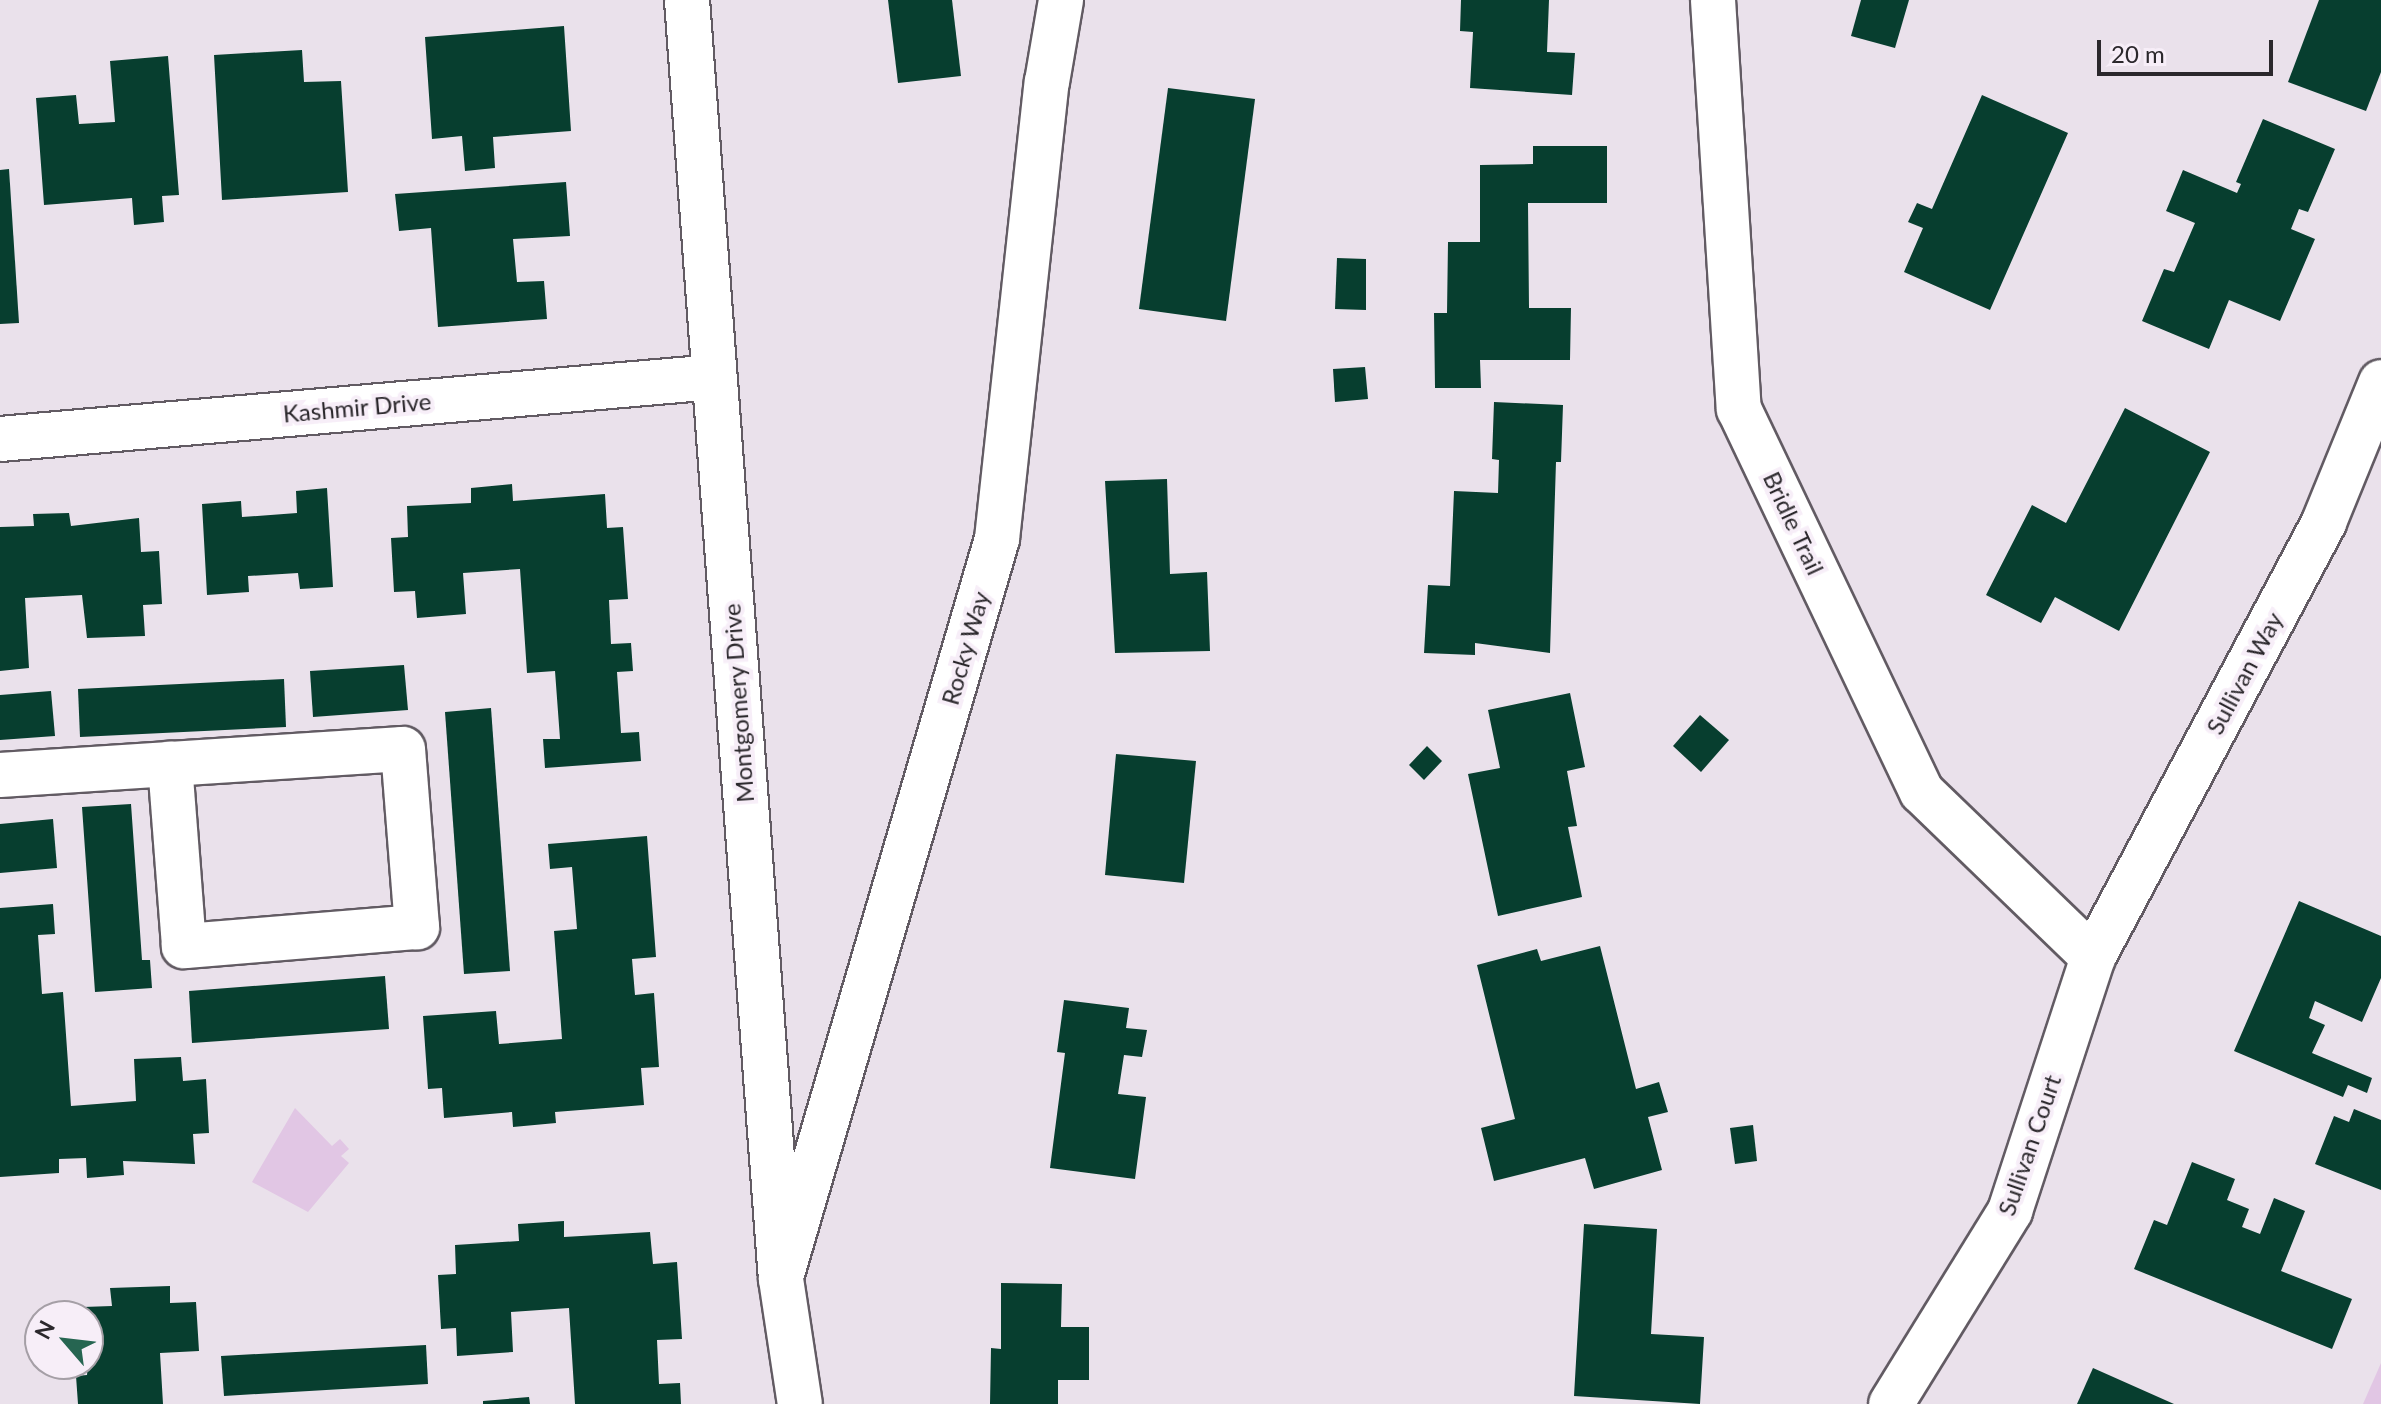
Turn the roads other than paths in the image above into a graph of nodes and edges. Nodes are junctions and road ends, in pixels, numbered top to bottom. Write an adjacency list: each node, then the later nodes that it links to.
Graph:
1 (687, 0): 4 (street, Montgomery Drive)
2 (1061, 0): 10 (street, Rocky Way)
3 (1713, 0): 9 (street, Bridle Trail)
4 (714, 377): 6 (street, Kashmir Drive); 10 (street, Montgomery Drive)
5 (2381, 382): 9 (street, Sullivan Way)
6 (0, 439)
7 (170, 764): 7 (street); 8 (street)
8 (0, 775)
9 (2093, 957): 12 (street, Sullivan Court)
10 (781, 1279): 11 (street, Montgomery Drive)
11 (800, 1404)
12 (1891, 1404)

